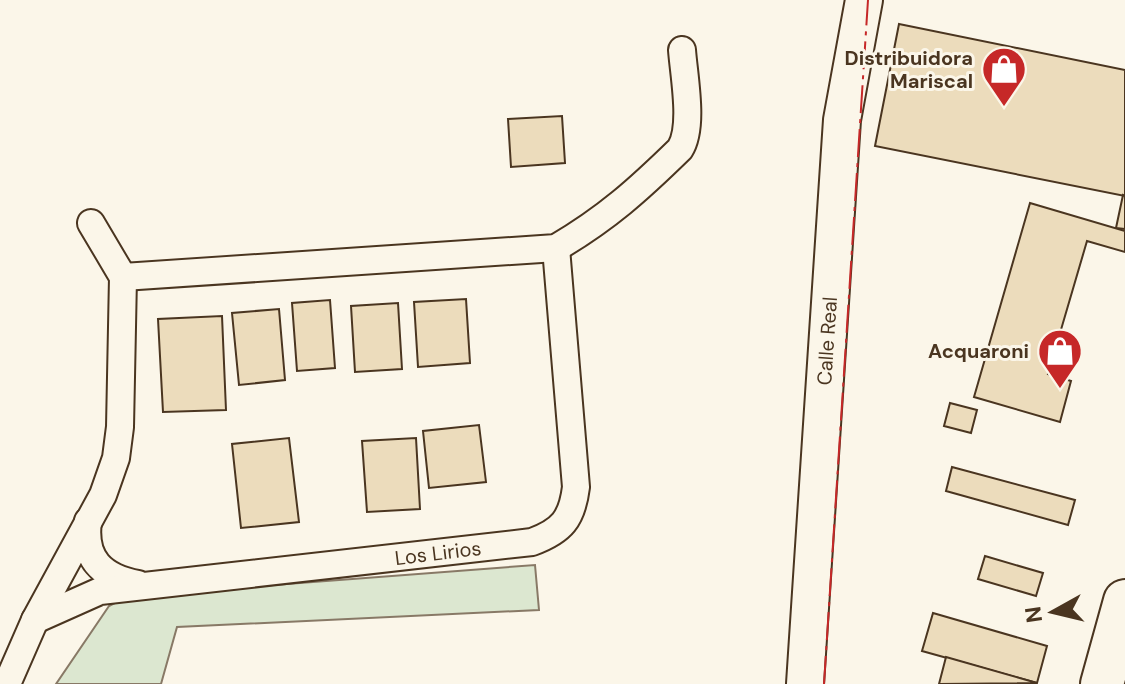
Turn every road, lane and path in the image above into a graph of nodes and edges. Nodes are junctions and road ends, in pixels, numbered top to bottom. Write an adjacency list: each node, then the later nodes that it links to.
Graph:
1 (864, 0): 11 (main road, Calle Real)
2 (682, 50): 4 (street)
3 (91, 223): 5 (street)
4 (556, 248): 5 (street); 7 (street, Los Lirios)
5 (123, 277): 6 (street)
6 (88, 521): 7 (street); 9 (street)
7 (145, 586): 9 (street, Los Lirios)
8 (1125, 601): 12 (highway)
9 (35, 620): 10 (street)
10 (7, 684)
11 (805, 684)
12 (1102, 684)

